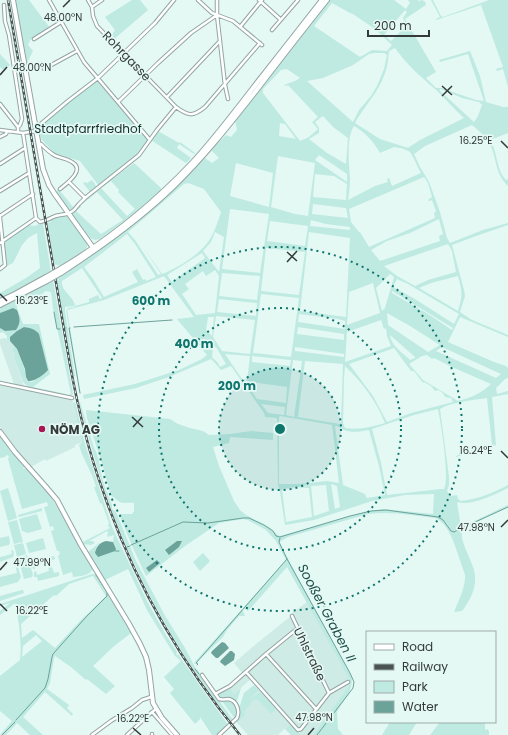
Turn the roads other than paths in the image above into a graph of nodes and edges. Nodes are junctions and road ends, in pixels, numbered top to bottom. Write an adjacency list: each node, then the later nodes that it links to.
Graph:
1 (13, 0): 34 (main road)
2 (49, 0): 16 (street)
3 (88, 0): 13 (street, Rohrgasse)
4 (102, 0): 13 (street)
5 (174, 0): 22 (street)
6 (198, 0): 14 (street)
7 (217, 0): 14 (street)
8 (261, 0): 15 (street); 17 (street)
9 (298, 0): 15 (street)
10 (322, 0): 53 (main road)
11 (327, 0): 56 (main road)
12 (4, 5): 32 (street)
13 (92, 7): 22 (street, Rohrgasse)
14 (217, 14): 17 (street); 20 (street); 24 (street)
15 (280, 19): 18 (street)
16 (62, 22): 19 (street); 21 (street)
17 (240, 27): 26 (street)
18 (272, 30)
19 (34, 39)
20 (220, 41): 26 (street); 27 (street)
21 (77, 51): 23 (street); 25 (street)
22 (123, 53): 24 (street, Rohrgasse); 25 (street)
23 (44, 70)
24 (146, 76): 27 (street, Rohrgasse); 29 (street)
25 (98, 78): 29 (street); 34 (street)
26 (225, 85): 28 (street); 31 (street)
27 (166, 97): 31 (street, Rohrgasse)
28 (228, 99)
29 (118, 102): 39 (street)
30 (0, 104): 32 (street)
31 (176, 107): 39 (street)
32 (18, 127): 36 (street)
33 (0, 130): 35 (street)
34 (36, 130): 37 (street); 40 (main road)
35 (7, 131): 36 (street); 38 (street)
36 (18, 132): 37 (street)
37 (22, 133): 41 (street)
38 (0, 137)
39 (150, 140): 48 (street)
40 (38, 144): 44 (street); 55 (main road)
41 (25, 148): 42 (street); 43 (street)
42 (0, 164)
43 (29, 173): 46 (street); 47 (street)
44 (69, 182): 45 (street); 48 (street)
45 (60, 189)
46 (0, 191)
47 (33, 194): 51 (street); 52 (street)
48 (86, 198): 49 (street)
49 (71, 212)
50 (66, 214): 52 (street)
51 (0, 217): 54 (street)
52 (36, 218): 54 (street)
53 (104, 240): 55 (main road); 56 (main road)
54 (2, 242): 58 (street)
55 (90, 242): 56 (main road); 57 (main road)
56 (95, 248): 57 (main road); 59 (main road)
57 (87, 252): 59 (main road)
58 (0, 269)
59 (60, 271): 60 (main road, bridge)
60 (46, 279): 61 (main road); 62 (main road)
61 (0, 301)
62 (0, 304)
63 (0, 383): 64 (street)
64 (72, 398)
65 (0, 432): 74 (main road)
66 (292, 616): 67 (street, Uhlstraße)
67 (298, 628): 68 (street); 72 (street, Uhlstraße)
68 (266, 654): 69 (street); 75 (street)
69 (246, 672): 73 (street); 75 (street)
70 (202, 675): 73 (street)
71 (348, 682): 72 (street)
72 (329, 692): 75 (street)
73 (215, 694): 81 (street)
74 (151, 697): 76 (main road); 77 (street)
75 (316, 709)
76 (154, 711): 78 (street); 79 (street); 80 (main road)
77 (92, 735)
78 (127, 735)
79 (172, 735)
80 (177, 735)
81 (219, 735)

